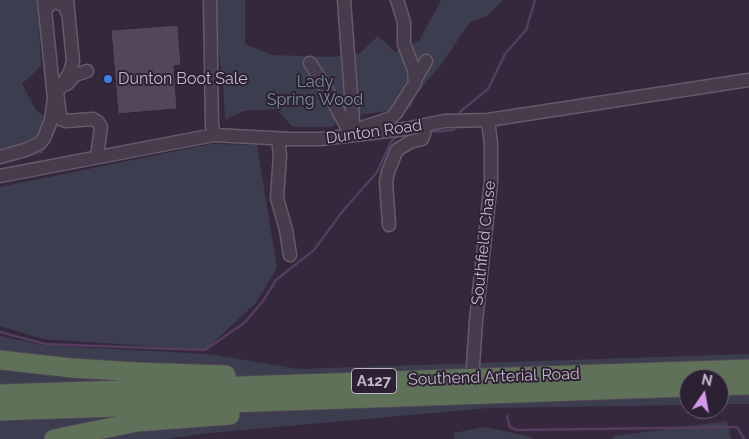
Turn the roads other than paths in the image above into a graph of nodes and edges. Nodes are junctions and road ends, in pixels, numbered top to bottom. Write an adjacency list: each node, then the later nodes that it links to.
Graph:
1 (67, 0): 6 (street)
2 (210, 0): 15 (street)
3 (344, 0): 16 (street)
4 (397, 0): 10 (street)
5 (45, 6): 6 (street); 18 (street)
6 (68, 14): 12 (street)
7 (426, 61): 10 (street)
8 (310, 63): 16 (street)
9 (87, 71): 12 (street)
10 (415, 80): 16 (street)
11 (749, 80): 13 (street, Dunton Road)
12 (58, 98): 19 (street)
13 (488, 120): 14 (street, Dunton Road); 25 (street, Southfield Chase)
14 (424, 125): 16 (street, Dunton Road); 21 (street)
15 (214, 135): 17 (street, Dunton Road); 19 (street, Dunton Road)
16 (356, 135): 17 (street, Dunton Road)
17 (278, 139): 22 (street)
18 (0, 157)
19 (97, 157): 20 (street, Dunton Road)
20 (0, 176)
21 (388, 225)
22 (290, 255)
23 (0, 360): 25 (highway)
24 (749, 369): 25 (highway, Southend Arterial Road / A127)
25 (473, 372): 29 (highway, Southend Arterial Road / A127)
26 (749, 385): 27 (highway)
27 (729, 386)
28 (679, 387): 30 (highway, Southend Arterial Road / A127)
29 (0, 394)
30 (420, 396): 31 (highway, Southend Arterial Road / A127); 32 (highway)
31 (0, 410)
32 (54, 439)

